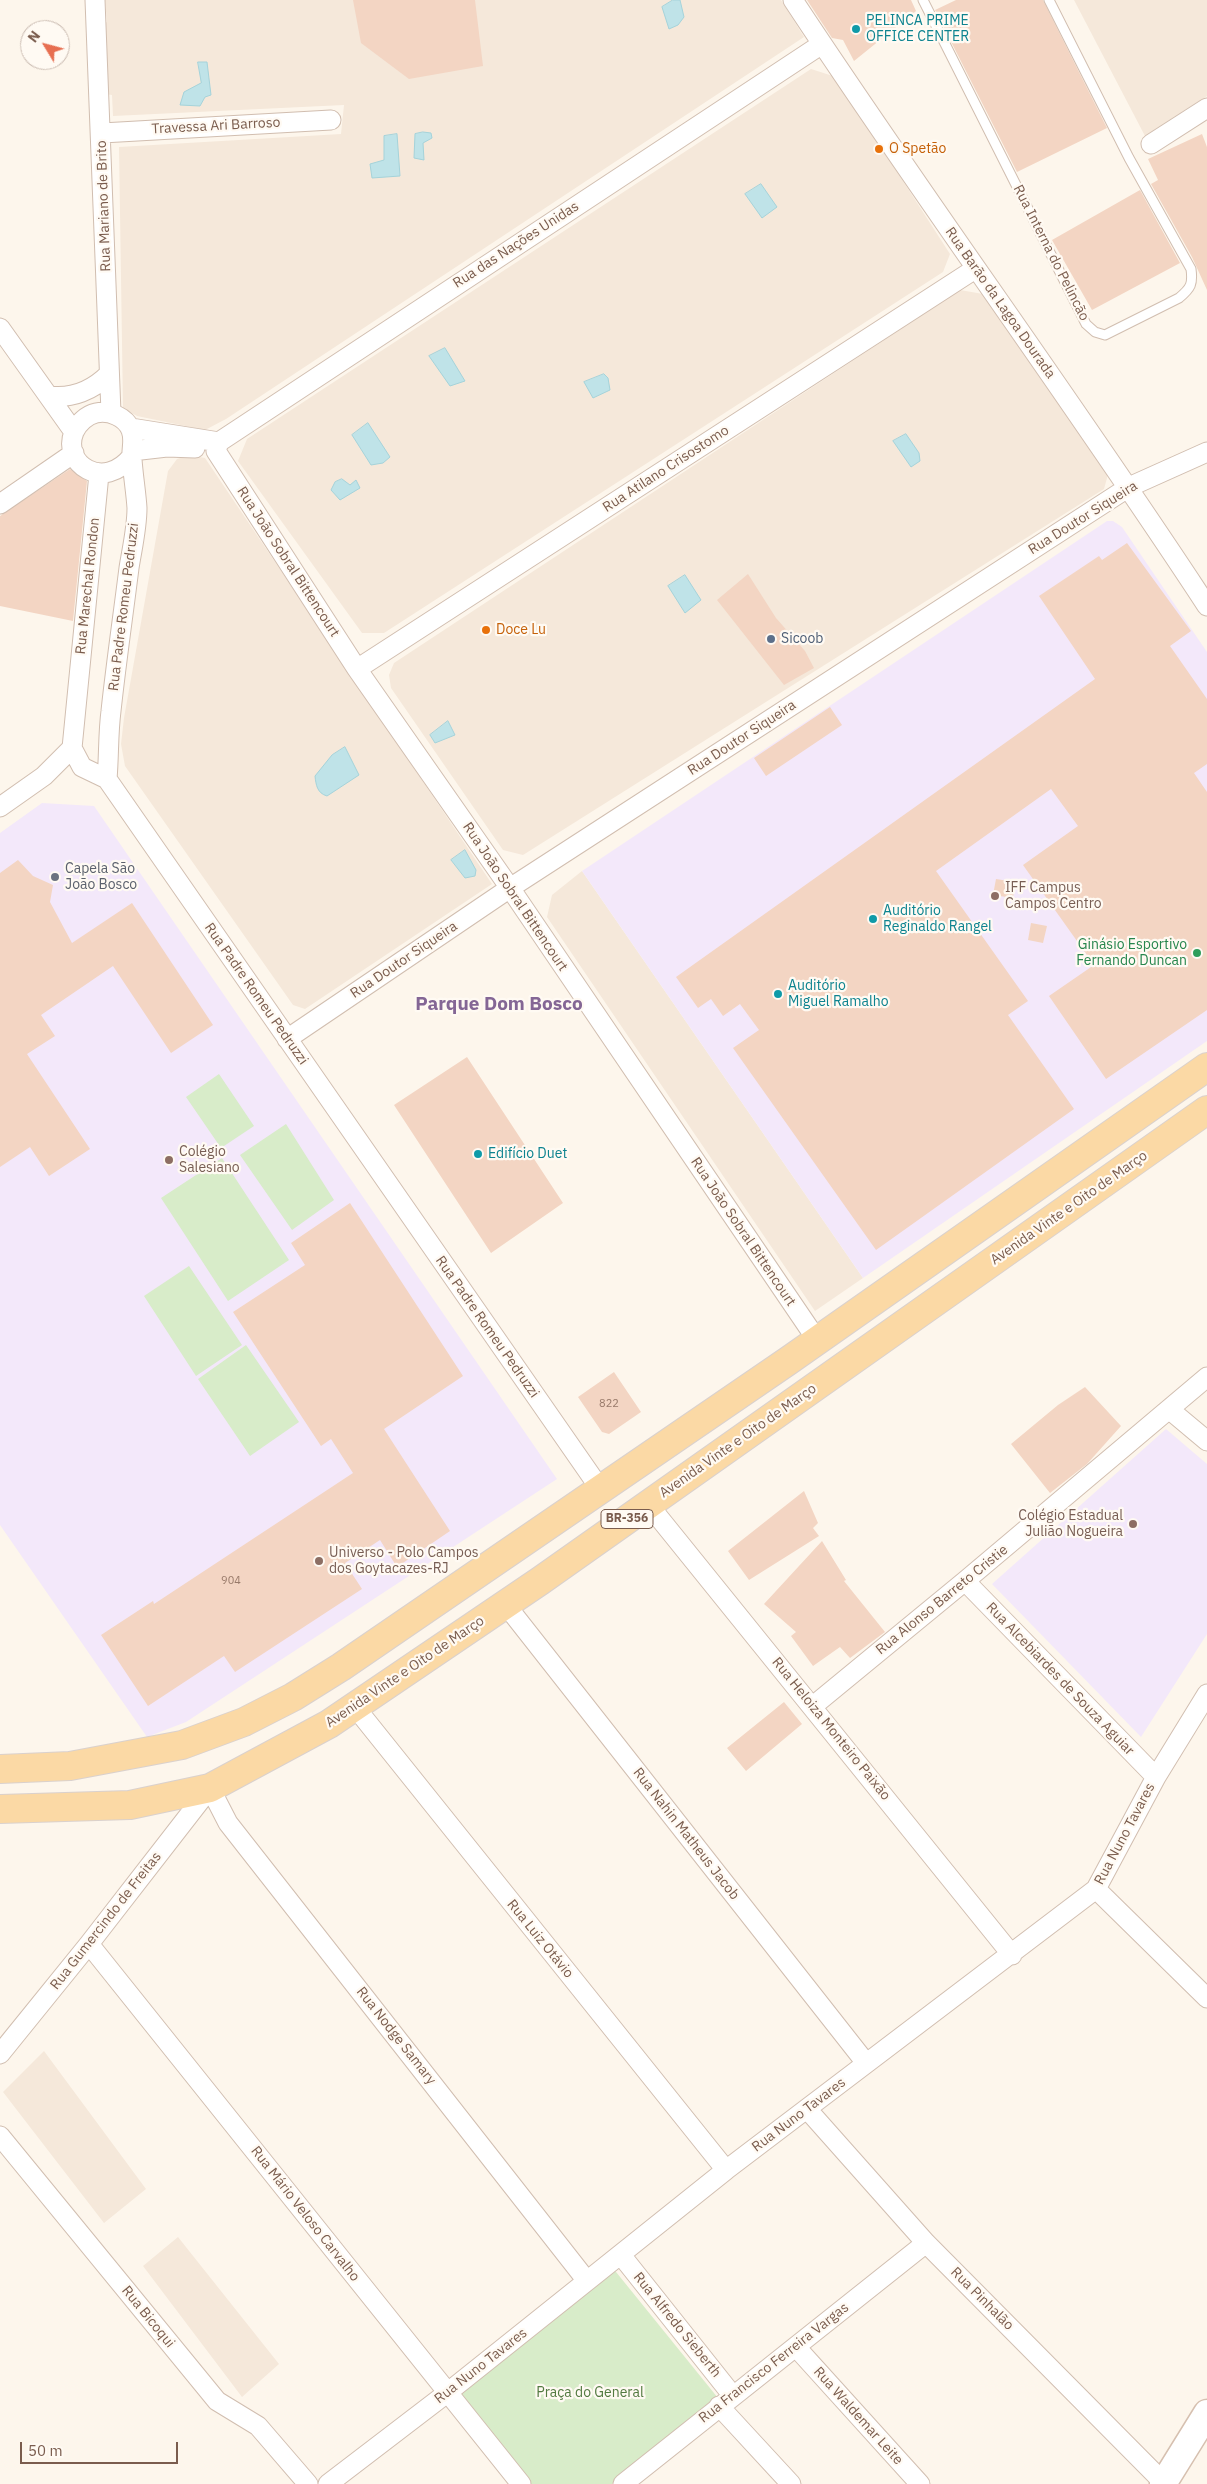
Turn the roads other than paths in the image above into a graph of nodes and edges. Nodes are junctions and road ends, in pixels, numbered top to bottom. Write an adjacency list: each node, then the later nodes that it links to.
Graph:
1 (95, 0): 8 (street, Rua Mariano de Brito)
2 (793, 0): 5 (street, Rua Barão da Lagoa Dourada)
3 (923, 0): 4 (lane, Rua Interna do Pelincão)
4 (1049, 0)
5 (822, 44): 10 (street, Rua Barão da Lagoa Dourada); 17 (street, Rua das Nações Unidas)
6 (1207, 108): 9 (street)
7 (331, 120): 8 (street, Travessa Ari Barroso)
8 (102, 133): 12 (street, Rua Mariano de Brito)
9 (1151, 144)
10 (975, 269): 21 (street, Rua Barão da Lagoa Dourada); 24 (street, Rua Atilano Crisostomo)
11 (0, 328): 13 (street)
12 (109, 374): 13 (street); 14 (street, Rua Mariano de Brito)
13 (49, 396): 15 (street)
14 (110, 413): 15 (street); 16 (street)
15 (74, 432): 19 (street)
16 (132, 444): 17 (street); 20 (street); 28 (street, Rua Padre Romeu Pedruzzi)
17 (217, 446): 24 (street, Rua João Sobral Bittencourt)
18 (1207, 452): 21 (street, Rua Doutor Siqueira)
19 (74, 453): 20 (street); 22 (street)
20 (99, 474): 25 (street, Rua Marechal Rondon)
21 (1129, 487): 23 (street, Rua Barão da Lagoa Dourada); 30 (street, Rua Doutor Siqueira)
22 (0, 504)
23 (1207, 606)
24 (357, 669): 30 (street, Rua João Sobral Bittencourt)
25 (72, 748): 26 (street); 27 (street)
26 (82, 767): 27 (street); 28 (street)
27 (44, 776): 29 (street)
28 (107, 779): 31 (street, Rua Padre Romeu Pedruzzi)
29 (0, 807)
30 (510, 888): 31 (street, Rua Doutor Siqueira); 34 (street, Rua João Sobral Bittencourt)
31 (287, 1040): 39 (street, Rua Padre Romeu Pedruzzi)
32 (1207, 1067): 34 (main road)
33 (1207, 1110): 40 (main road, Avenida Vinte e Oito de Março / BR-356)
34 (817, 1340): 35 (main road)
35 (788, 1361): 39 (main road); 40 (main road)
36 (1207, 1377): 37 (street, Rua Alonso Barreto Cristie)
37 (1170, 1410): 38 (street); 41 (street, Rua Alonso Barreto Cristie)
38 (1207, 1441)
39 (600, 1490): 43 (main road); 47 (main road)
40 (648, 1504): 42 (main road, Avenida Vinte e Oito de Março / BR-356); 45 (street, Rua Heloiza Monteiro Paixão)
41 (965, 1581): 45 (street, Rua Alonso Barreto Cristie); 48 (street, Rua Alcebiardes de Souza Aguiar)
42 (506, 1605): 43 (main road, Avenida Vinte e Oito de Março / BR-356); 56 (street, Rua Nahin Matheus Jacob)
43 (470, 1629): 46 (main road, Avenida Vinte e Oito de Março / BR-356)
44 (1207, 1694): 48 (street, Rua Nuno Tavares)
45 (813, 1706): 53 (street, Rua Heloiza Monteiro Paixão)
46 (355, 1707): 49 (main road, Avenida Vinte e Oito de Março / BR-356); 59 (street, Rua Luiz Otávio)
47 (0, 1769)
48 (1156, 1777): 51 (street, Rua Nuno Tavares)
49 (210, 1788): 50 (main road, Avenida Vinte e Oito de Março / BR-356); 52 (street, Rua Gumercindo de Freitas); 62 (street, Rua Nodge Samary)
50 (0, 1809)
51 (1096, 1889): 53 (street, Rua Nuno Tavares); 54 (street)
52 (89, 1944): 55 (street, Rua Gumercindo de Freitas); 64 (street, Rua Mário Veloso Carvalho)
53 (1012, 1955): 56 (street, Rua Nuno Tavares)
54 (1207, 1998)
55 (0, 2054)
56 (866, 2063): 57 (street, Rua Nuno Tavares)
57 (807, 2109): 59 (street, Rua Nuno Tavares); 60 (street, Rua Pinhalão)
58 (0, 2136): 67 (street, Rua Bicoqui)
59 (726, 2170): 61 (street, Rua Nuno Tavares)
60 (926, 2243): 63 (street, Rua Francisco Ferreira Vargas); 73 (street, Rua Pinhalão)
61 (621, 2255): 62 (street, Rua Nuno Tavares); 65 (street, Rua Alfredo Sieberth)
62 (588, 2281): 64 (street, Rua Nuno Tavares)
63 (796, 2347): 65 (street, Rua Francisco Ferreira Vargas); 72 (street, Rua Waldemar Leite)
64 (447, 2393): 68 (street, Rua Nuno Tavares); 69 (street, Rua Mário Veloso Carvalho)
65 (726, 2401): 70 (street, Rua Francisco Ferreira Vargas); 71 (street, Rua Alfredo Sieberth)
66 (1207, 2413): 73 (main road)
67 (308, 2484)
68 (328, 2484)
69 (522, 2484)
70 (623, 2484)
71 (791, 2484)
72 (920, 2484)
73 (1163, 2484)

